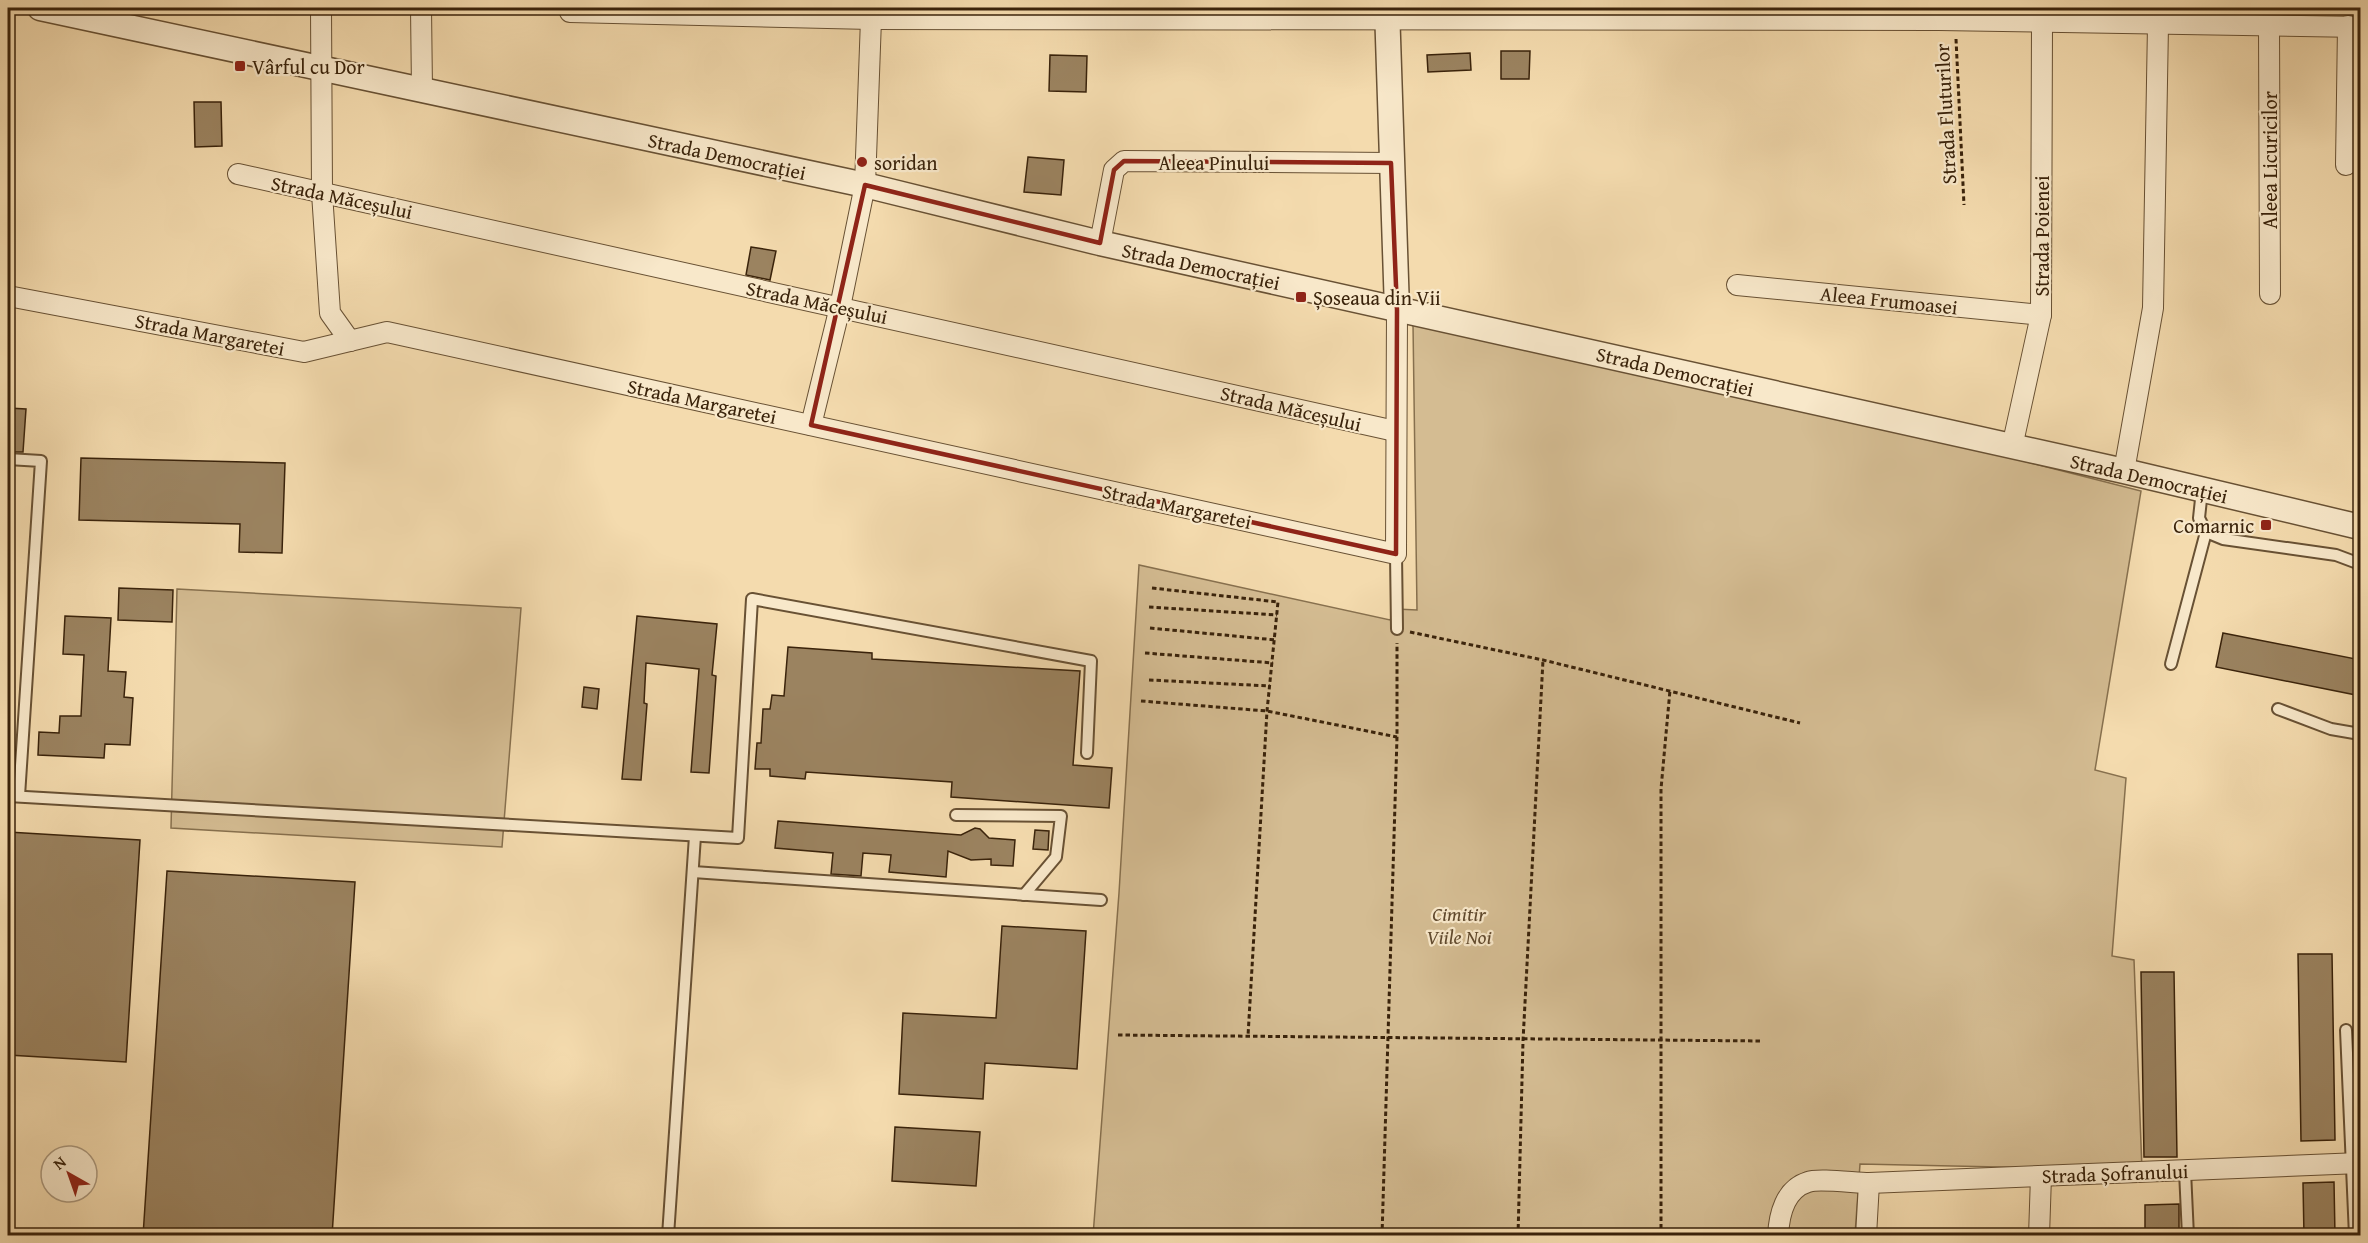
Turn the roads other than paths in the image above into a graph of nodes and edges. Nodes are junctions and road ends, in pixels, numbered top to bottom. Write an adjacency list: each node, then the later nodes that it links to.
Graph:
1 (40, 8): 13 (street, Strada Democrației)
2 (321, 8): 13 (street)
3 (421, 8): 14 (street)
4 (570, 8): 5 (street)
5 (680, 11): 8 (street)
6 (1387, 14): 7 (street); 8 (street); 15 (street)
7 (1944, 16): 9 (street)
8 (871, 19): 18 (street)
9 (2042, 23): 10 (street); 26 (street, Strada Poienei)
10 (2158, 25): 11 (street); 32 (street)
11 (2269, 26): 12 (street); 22 (street, Aleea Licuricilor)
12 (2354, 26): 16 (street)
13 (320, 67): 14 (street, Strada Democrației); 19 (street)
14 (422, 90): 18 (street, Strada Democrației)
15 (1391, 163): 20 (street, Aleea Pinului); 25 (street)
16 (2346, 165)
17 (238, 174): 19 (street, Strada Măceșului)
18 (865, 185): 20 (street, Strada Democrației); 24 (street)
19 (322, 193): 24 (street, Strada Măceșului); 27 (street)
20 (1100, 243): 25 (street, Strada Democrației)
21 (1737, 285): 26 (street, Aleea Frumoasei)
22 (2270, 294)
23 (8, 296): 27 (street, Strada Margaretei)
24 (840, 307): 28 (street); 29 (street, Strada Măceșului)
25 (1397, 310): 29 (street); 30 (street, Strada Democrației)
26 (2041, 315): 30 (street, Strada Poienei)
27 (350, 341): 28 (street, Strada Margaretei)
28 (811, 425): 36 (street, Strada Margaretei)
29 (1395, 431): 36 (street)
30 (2012, 447): 32 (street, Strada Democrației)
31 (8, 459): 43 (lane)
32 (2124, 471): 33 (street, Strada Democrației)
33 (2202, 490): 34 (street, Strada Democrației); 35 (lane)
34 (2361, 527)
35 (2206, 532): 37 (lane); 39 (lane)
36 (1396, 554): 38 (lane)
37 (2361, 564)
38 (1396, 629)
39 (2171, 664)
40 (2278, 709): 41 (lane)
41 (2361, 734)
42 (1087, 753): 45 (lane)
43 (13, 796): 45 (lane)
44 (956, 815): 47 (lane)
45 (695, 836): 46 (lane)
46 (693, 872): 47 (lane); 54 (lane)
47 (1024, 895): 48 (lane)
48 (1101, 900)
49 (2346, 1030): 50 (lane)
50 (2357, 1164): 51 (street, Strada Șofranului); 59 (lane)
51 (2185, 1171): 52 (street, Strada Șofranului); 58 (lane)
52 (2041, 1176): 53 (street, Strada Șofranului); 57 (street)
53 (1869, 1183): 55 (street, Strada Șofranului); 56 (street)
54 (668, 1236)
55 (1778, 1236)
56 (1866, 1236)
57 (2039, 1236)
58 (2188, 1236)
59 (2355, 1236)

